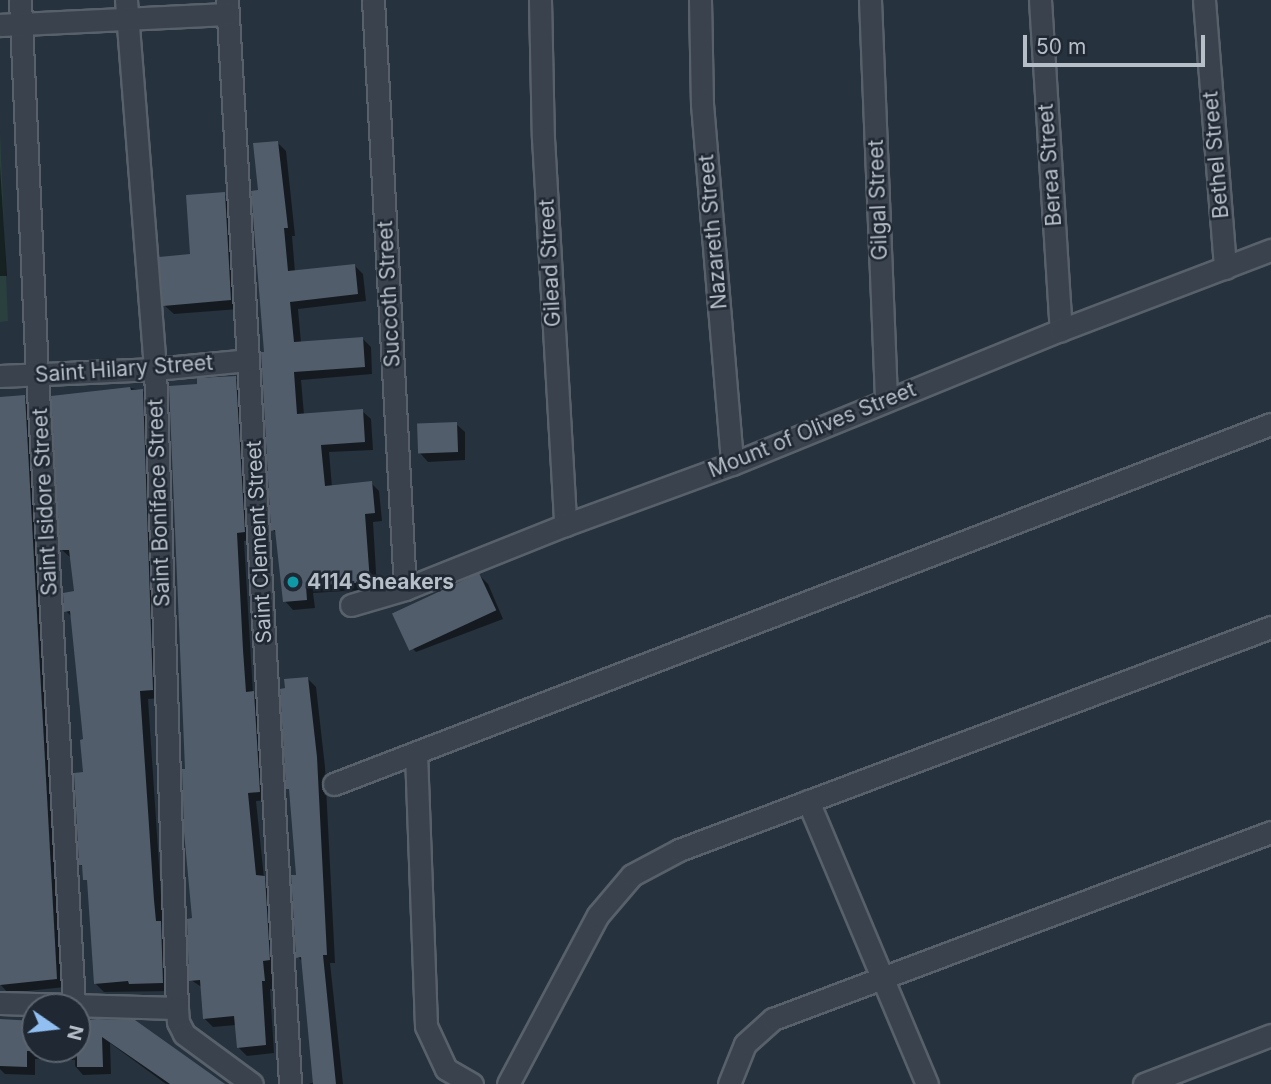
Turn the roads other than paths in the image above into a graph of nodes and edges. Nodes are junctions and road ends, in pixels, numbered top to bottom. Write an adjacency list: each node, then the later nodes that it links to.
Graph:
1 (20, 0): 11 (street, Saint Isidore Street)
2 (373, 0): 23 (street, Succoth Street)
3 (540, 0): 22 (street, Gilead Street)
4 (700, 0): 21 (street, Nazareth Street)
5 (870, 0): 19 (street, Gilgal Street)
6 (1040, 0): 14 (street, Berea Street)
7 (1204, 0): 13 (street, Bethel Street)
8 (227, 7): 9 (street); 15 (street, Saint Clement Street)
9 (126, 10): 11 (street); 16 (street, Saint Boniface Street)
10 (0, 25): 11 (street)
11 (22, 26): 17 (street, Saint Isidore Street)
12 (1271, 250): 13 (street, Mount of Olives Street)
13 (1225, 268): 14 (street, Mount of Olives Street)
14 (1061, 330): 19 (street, Mount of Olives Street)
15 (248, 360): 16 (street, Saint Hilary Street); 38 (street, Saint Clement Street)
16 (155, 369): 17 (street, Saint Hilary Street); 35 (street, Saint Boniface Street)
17 (37, 375): 18 (street, Saint Hilary Street); 31 (street, Saint Isidore Street)
18 (0, 376)
19 (886, 400): 21 (street, Mount of Olives Street)
20 (1271, 424): 26 (street)
21 (732, 464): 22 (street, Mount of Olives Street)
22 (565, 525): 23 (street, Mount of Olives Street)
23 (405, 589): 24 (street, Mount of Olives Street)
24 (351, 605)
25 (1271, 627): 28 (street)
26 (416, 753): 27 (street); 39 (street)
27 (334, 784)
28 (808, 801): 30 (street); 40 (street)
29 (1271, 832): 30 (street)
30 (884, 980): 41 (street); 42 (street)
31 (73, 993)
32 (0, 1003): 33 (street)
33 (21, 1003)
34 (91, 1005): 35 (street)
35 (177, 1008): 37 (street)
36 (1271, 1035): 43 (street)
37 (252, 1084)
38 (290, 1084)
39 (472, 1084)
40 (508, 1084)
41 (729, 1084)
42 (927, 1084)
43 (1144, 1084)

